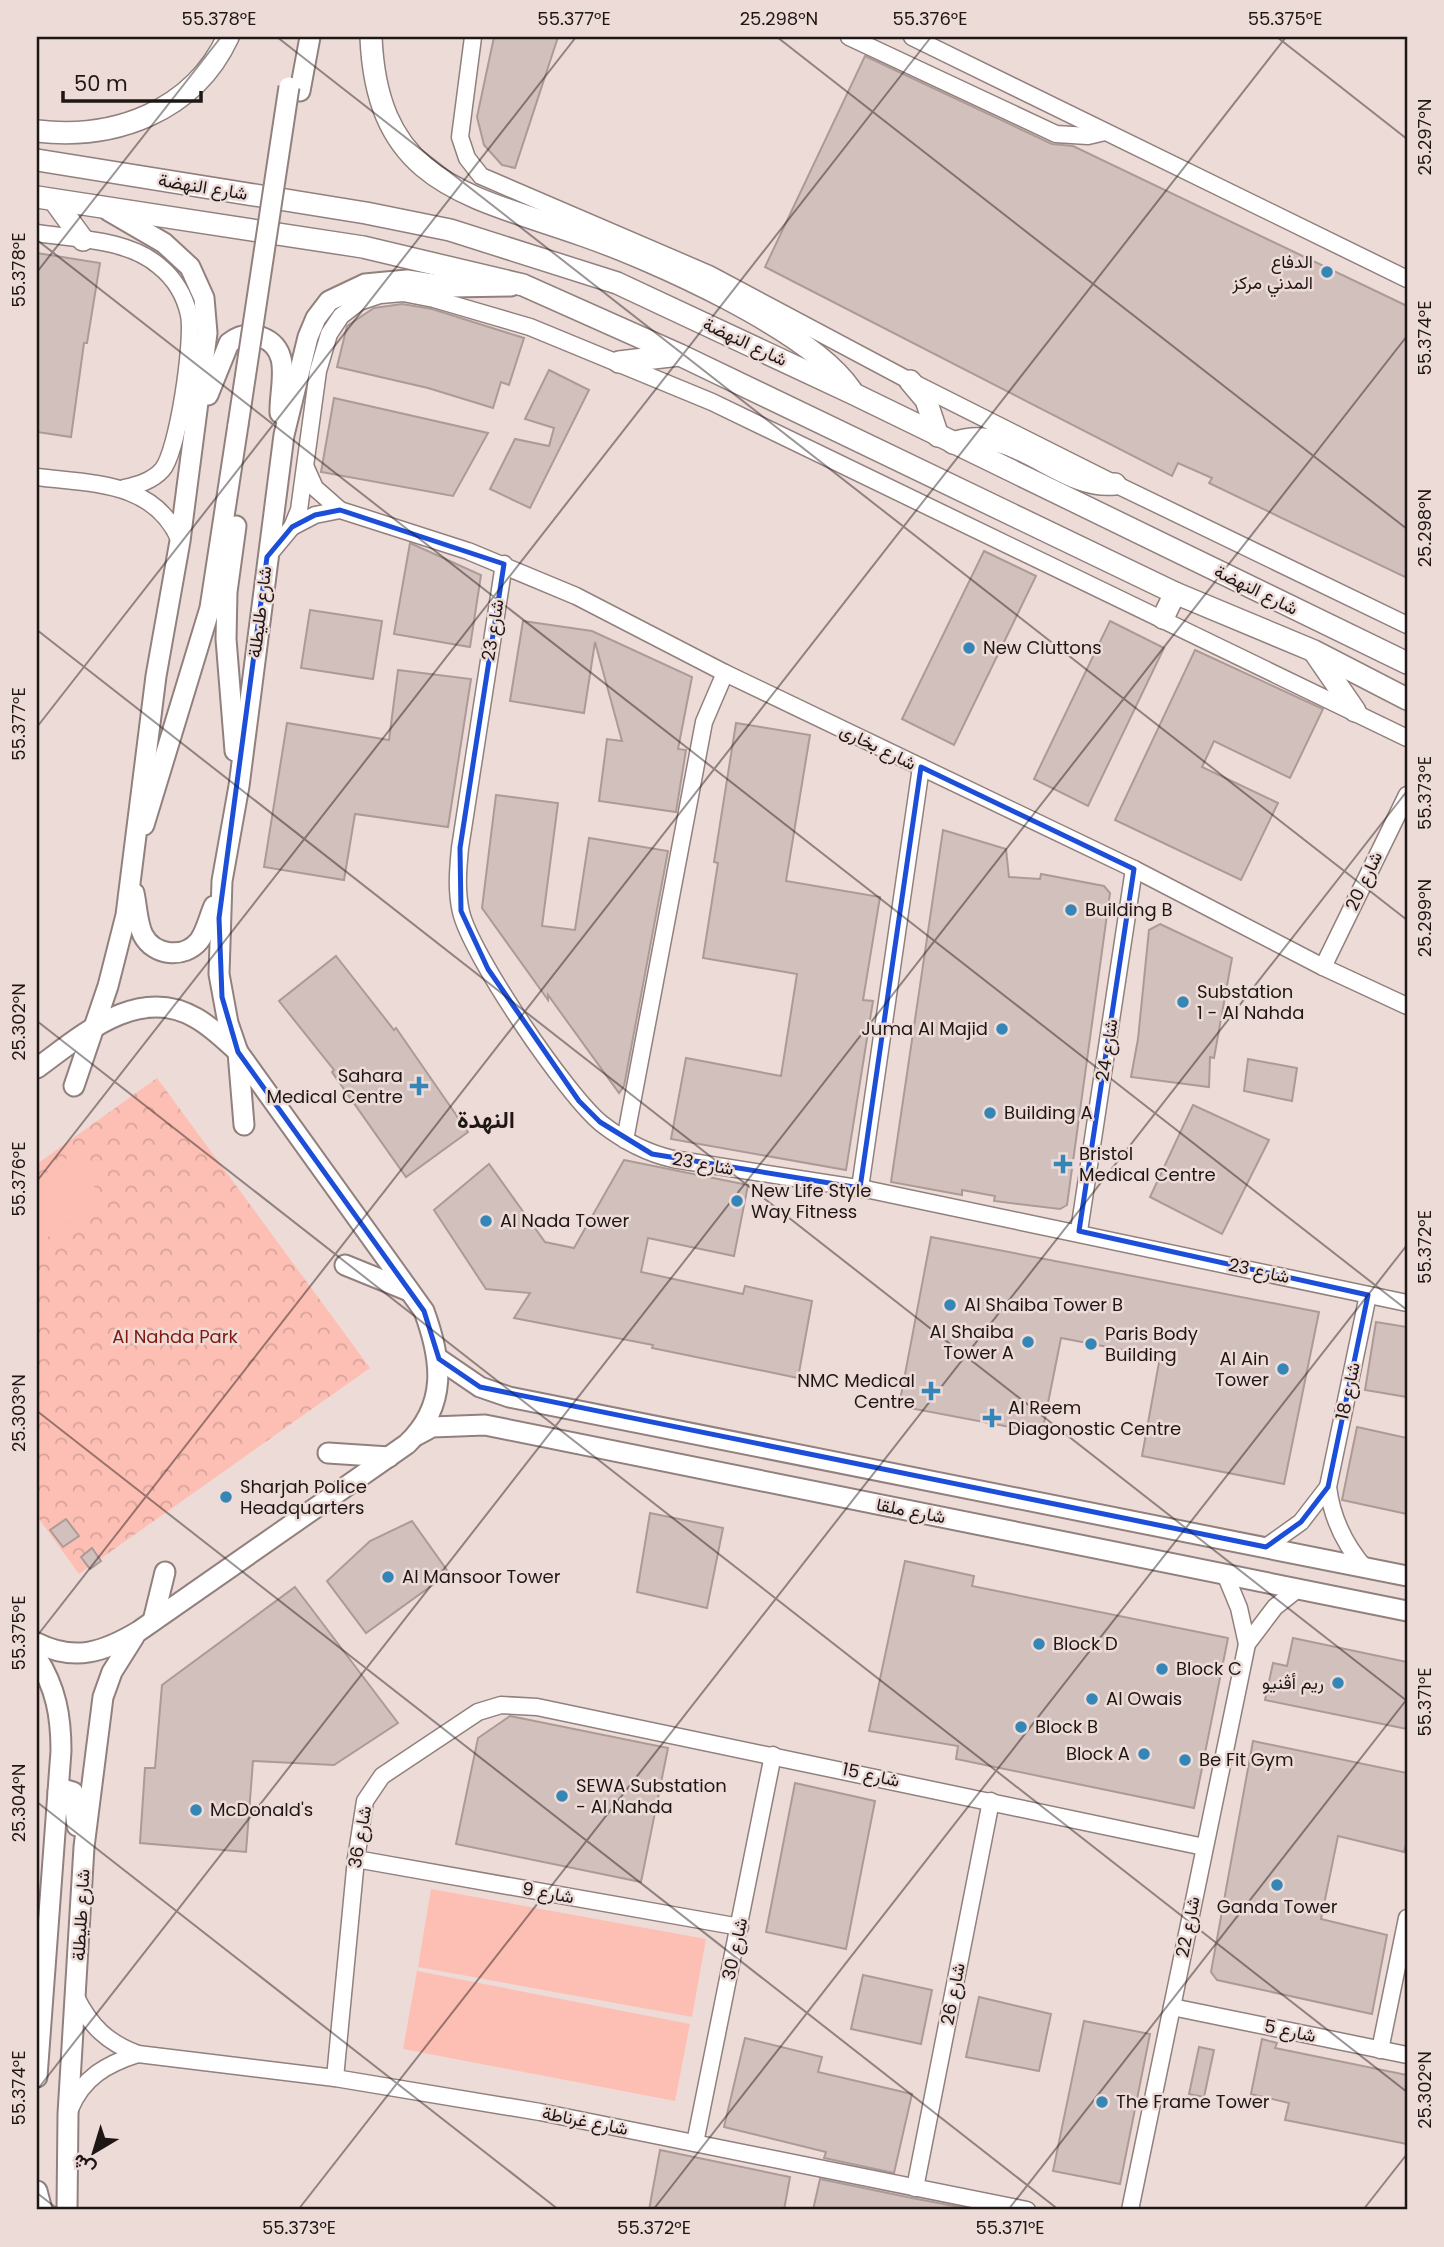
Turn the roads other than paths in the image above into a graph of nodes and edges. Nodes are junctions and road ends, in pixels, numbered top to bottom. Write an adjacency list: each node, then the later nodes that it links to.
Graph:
1 (228, 37): 9 (main road)
2 (293, 37): 8 (street)
3 (310, 37): 8 (street)
4 (371, 37): 21 (main road)
5 (473, 37): 20 (street)
6 (849, 37): 10 (street)
7 (912, 37): 10 (street)
8 (295, 89): 23 (street, bridge)
9 (37, 131)
10 (1105, 132): 16 (street)
11 (37, 160): 21 (main road, شارع النهضة)
12 (45, 199): 13 (main road, شارع النهضة); 15 (main road)
13 (102, 208): 17 (main road, شارع النهضة); 22 (street)
14 (37, 233): 15 (street)
15 (83, 240): 29 (street)
16 (1407, 279)
17 (523, 285): 18 (main road, شارع النهضة); 24 (street, شارع طليطلة)
18 (680, 355): 19 (main road); 35 (main road, شارع النهضة)
19 (619, 362): 26 (street); 36 (street)
20 (910, 381): 25 (main road); 28 (street)
21 (854, 394): 25 (main road, شارع النهضة)
22 (199, 411): 24 (street); 32 (street)
23 (244, 427): 45 (street); 47 (street)
24 (284, 435): 33 (street, شارع طليطلة)
25 (945, 439): 28 (main road); 39 (main road, شارع النهضة)
26 (306, 468): 30 (street, شارع بخارى); 31 (street)
27 (37, 477): 29 (street)
28 (1115, 484): 37 (street)
29 (124, 488): 32 (street)
30 (340, 510): 31 (street); 34 (street, شارع بخارى)
31 (292, 527): 33 (street)
32 (180, 541): 47 (street)
33 (267, 556): 45 (street, شارع طليطلة)
34 (503, 564): 40 (street, شارع بخارى); 58 (street, شارع 23)
35 (1175, 593): 36 (main road); 38 (main road, شارع النهضة)
36 (1163, 618): 42 (street)
37 (1407, 625)
38 (1314, 652): 41 (main road, شارع النهضة); 42 (main road)
39 (1407, 663)
40 (725, 673): 44 (street, شارع بخارى); 58 (street)
41 (1407, 699)
42 (1355, 711): 43 (street)
43 (1407, 738)
44 (921, 767): 48 (street, شارع بخارى); 59 (street)
45 (239, 786): 50 (street, شارع طليطلة)
46 (1407, 795): 51 (street, شارع 20)
47 (134, 839): 49 (street)
48 (1134, 869): 51 (street, شارع بخارى); 60 (street, شارع 24)
49 (130, 878): 50 (street); 53 (street)
50 (222, 881): 54 (street, شارع طليطلة)
51 (1324, 967): 52 (street, شارع بخارى)
52 (1407, 1006)
53 (92, 1028): 54 (street); 55 (street); 56 (street)
54 (238, 1052): 57 (street, شارع طليطلة); 62 (street)
55 (37, 1068)
56 (74, 1086)
57 (244, 1125)
58 (625, 1140): 59 (street, شارع 23)
59 (860, 1188): 60 (street, شارع 23)
60 (1079, 1231): 63 (street, شارع 23)
61 (345, 1265): 62 (street)
62 (409, 1290): 65 (street)
63 (1368, 1295): 64 (street, شارع 23); 69 (street, شارع 18)
64 (1407, 1303)
65 (439, 1359): 66 (street); 70 (street, شارع ملقا)
66 (416, 1435): 68 (street); 73 (street, شارع ملقا)
67 (328, 1453): 68 (street)
68 (389, 1457): 77 (street)
69 (1328, 1487): 70 (street, شارع 18); 71 (street, شارع 18)
70 (1266, 1547): 71 (street, شارع ملقا)
71 (1366, 1568): 74 (street, شارع ملقا)
72 (165, 1572): 77 (street)
73 (1224, 1574): 75 (street, شارع ملقا); 79 (street, شارع 22)
74 (1407, 1576)
75 (1300, 1588): 76 (street, شارع ملقا); 79 (street, شارع 22)
76 (1407, 1611)
77 (146, 1626): 78 (street); 85 (street, شارع طليطلة)
78 (37, 1643)
79 (1247, 1643): 86 (street, شارع 22)
80 (37, 1658): 83 (street, شارع طليطلة)
81 (537, 1707): 82 (street, شارع 15); 87 (street, شارع 36)
82 (773, 1755): 84 (street, شارع 15); 89 (street, شارع 30)
83 (58, 1792): 85 (street); 91 (street, شارع طليطلة)
84 (991, 1801): 86 (street, شارع 15); 100 (street, شارع 26)
85 (84, 1847): 90 (street, شارع طليطلة)
86 (1204, 1847): 92 (street, شارع 22)
87 (355, 1858): 89 (street, شارع 9); 97 (street, شارع 36)
88 (1407, 1918): 93 (street)
89 (740, 1927): 99 (street, شارع 30)
90 (76, 1997): 94 (street, شارع غرناطة); 98 (street, شارع طليطلة)
91 (39, 2001): 96 (street, شارع طليطلة)
92 (1172, 2007): 93 (street, شارع 5); 105 (street, شارع 22)
93 (1381, 2050): 95 (street, شارع 5)
94 (138, 2054): 97 (street, شارع غرناطة); 98 (street, شارع غرناطة)
95 (1407, 2055)
96 (37, 2077)
97 (335, 2078): 99 (street, شارع غرناطة)
98 (68, 2114): 102 (street, شارع طليطلة)
99 (695, 2143): 100 (street, شارع غرناطة)
100 (915, 2188): 104 (street, شارع غرناطة)
101 (37, 2191): 103 (street)
102 (66, 2208)
103 (42, 2210)
104 (1027, 2210)
105 (1130, 2210)

